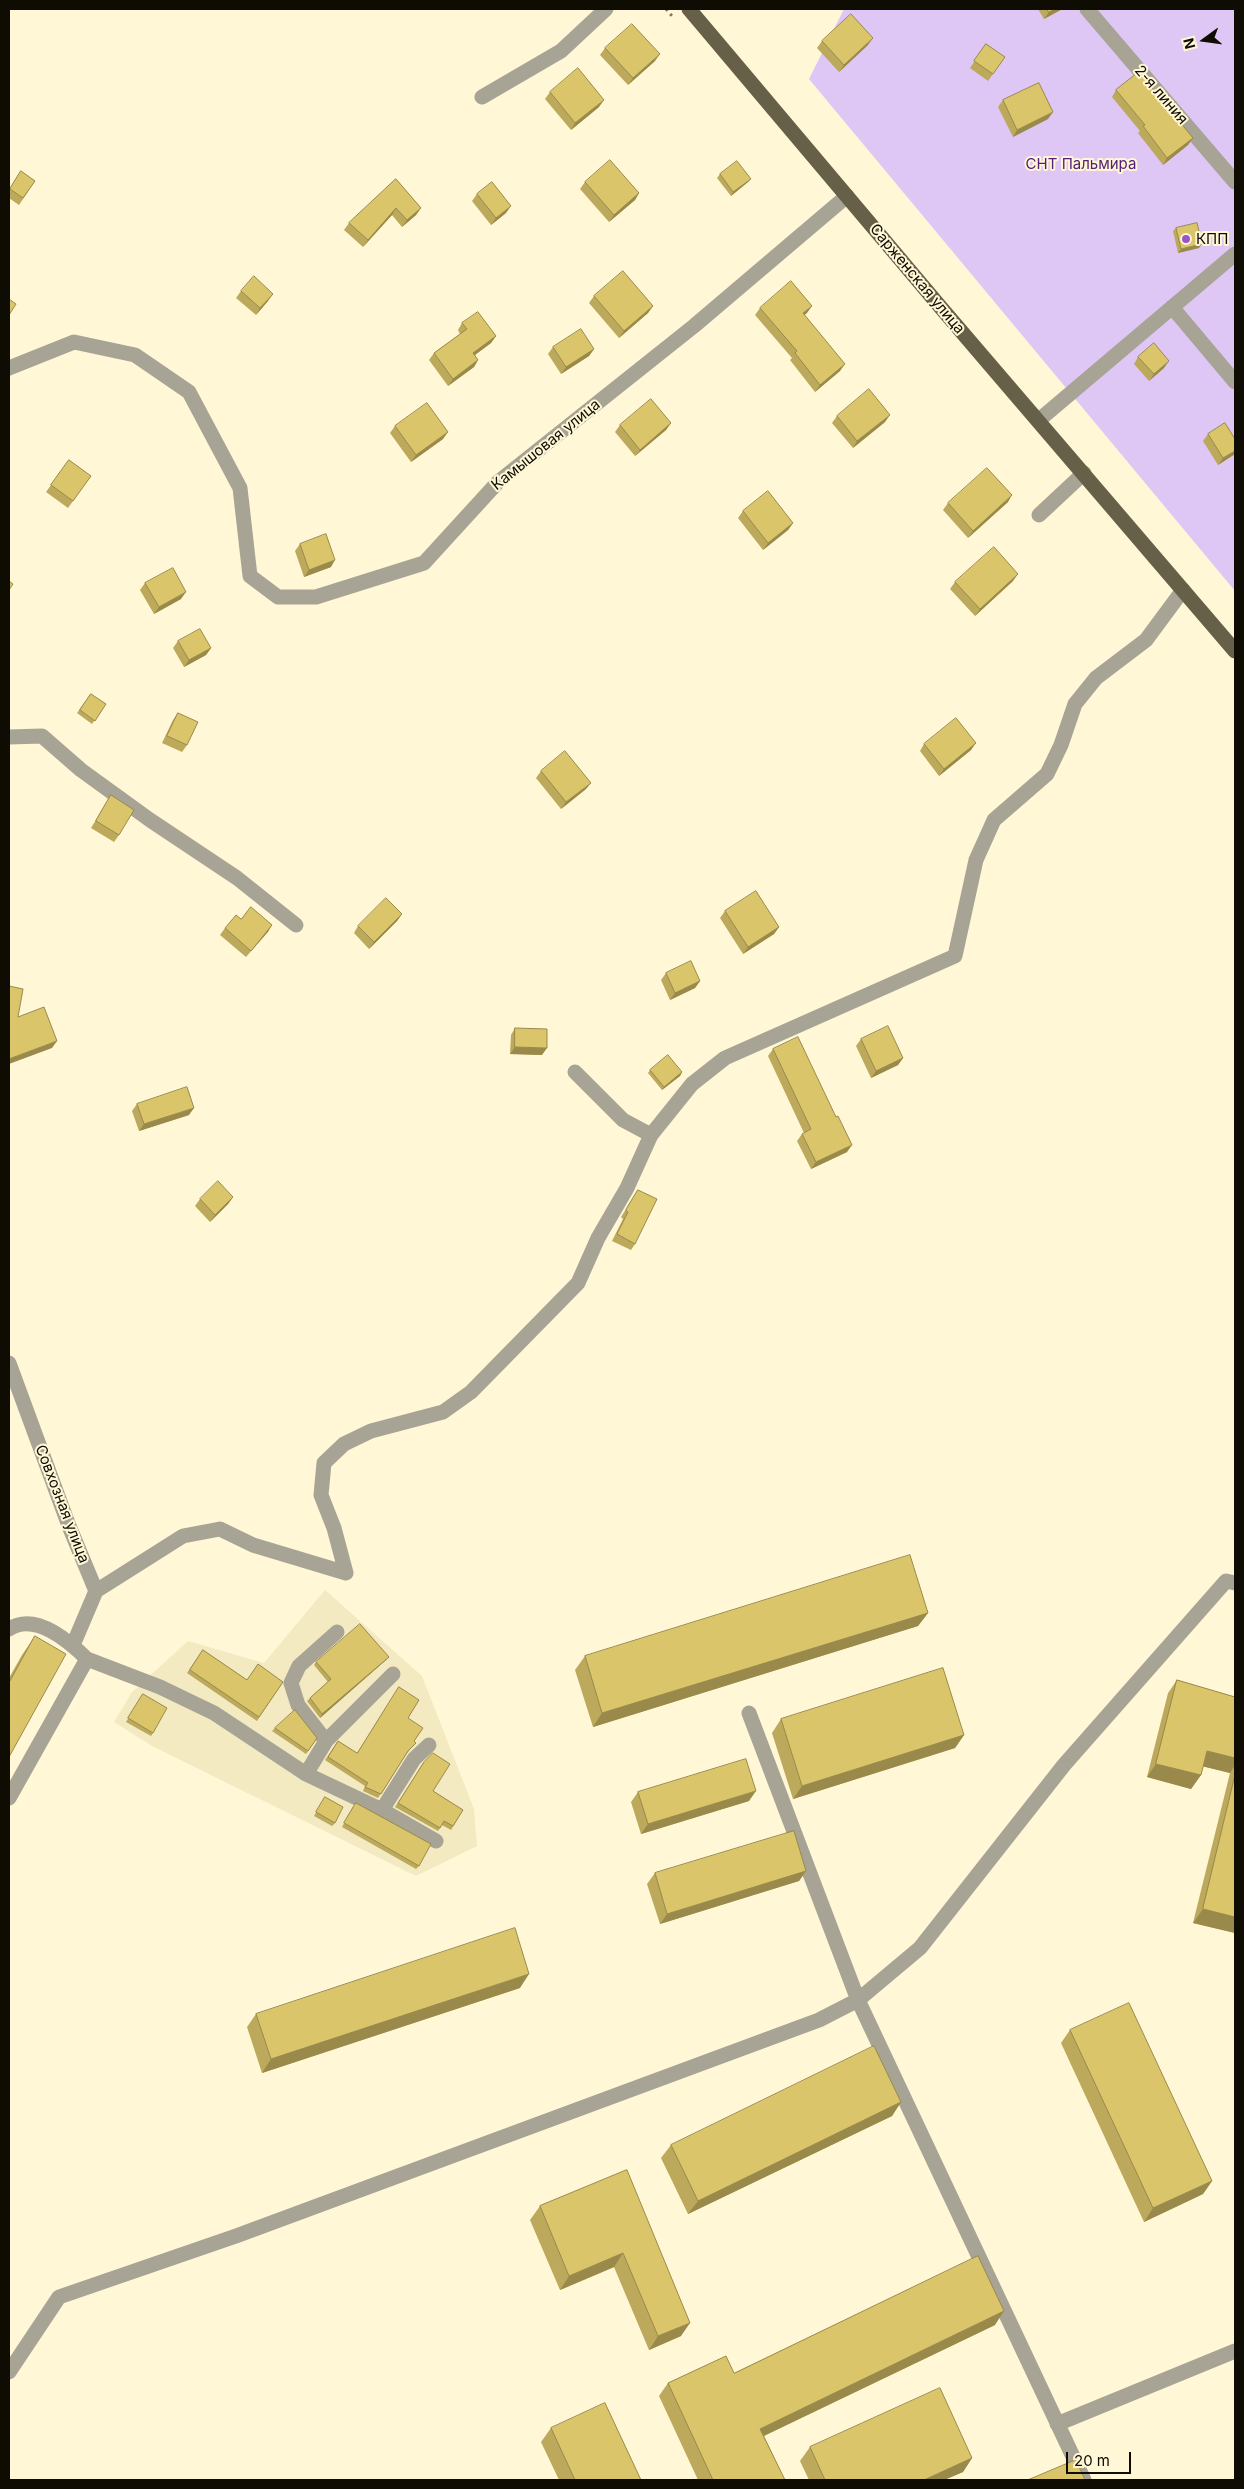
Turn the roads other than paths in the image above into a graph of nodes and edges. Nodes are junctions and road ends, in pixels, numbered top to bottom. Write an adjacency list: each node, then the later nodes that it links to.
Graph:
1 (606, 9): 4 (street)
2 (689, 9): 6 (main road, Сарженская улица)
3 (1087, 9): 5 (street, 2-я линия)
4 (482, 97)
5 (1235, 182)
6 (847, 196): 9 (street, Камышовая улица); 11 (main road, Сарженская улица)
7 (1235, 254): 8 (street)
8 (1172, 307): 10 (street); 11 (street)
9 (9, 368)
10 (1235, 382)
11 (1039, 420): 12 (main road, Сарженская улица)
12 (1084, 473): 13 (street); 14 (main road, Сарженская улица)
13 (1039, 515)
14 (1183, 590): 15 (main road, Сарженская улица); 19 (street)
15 (1235, 651)
16 (9, 737): 17 (street)
17 (296, 925)
18 (575, 1072): 19 (street)
19 (651, 1135): 22 (street)
20 (9, 1362): 22 (street, Совхозная улица)
21 (1235, 1583): 35 (street)
22 (96, 1590): 25 (street)
23 (9, 1630): 25 (street)
24 (337, 1632): 29 (street)
25 (73, 1645): 26 (street)
26 (87, 1659): 31 (street); 32 (street)
27 (393, 1674): 29 (street)
28 (749, 1713): 35 (street)
29 (326, 1741): 31 (street)
30 (429, 1745): 33 (street)
31 (306, 1774): 33 (street)
32 (9, 1798)
33 (382, 1810): 34 (street)
34 (436, 1841)
35 (858, 2000): 37 (street); 38 (street)
36 (1235, 2351): 38 (street)
37 (9, 2372)
38 (1058, 2424): 39 (street)
39 (1084, 2480)

